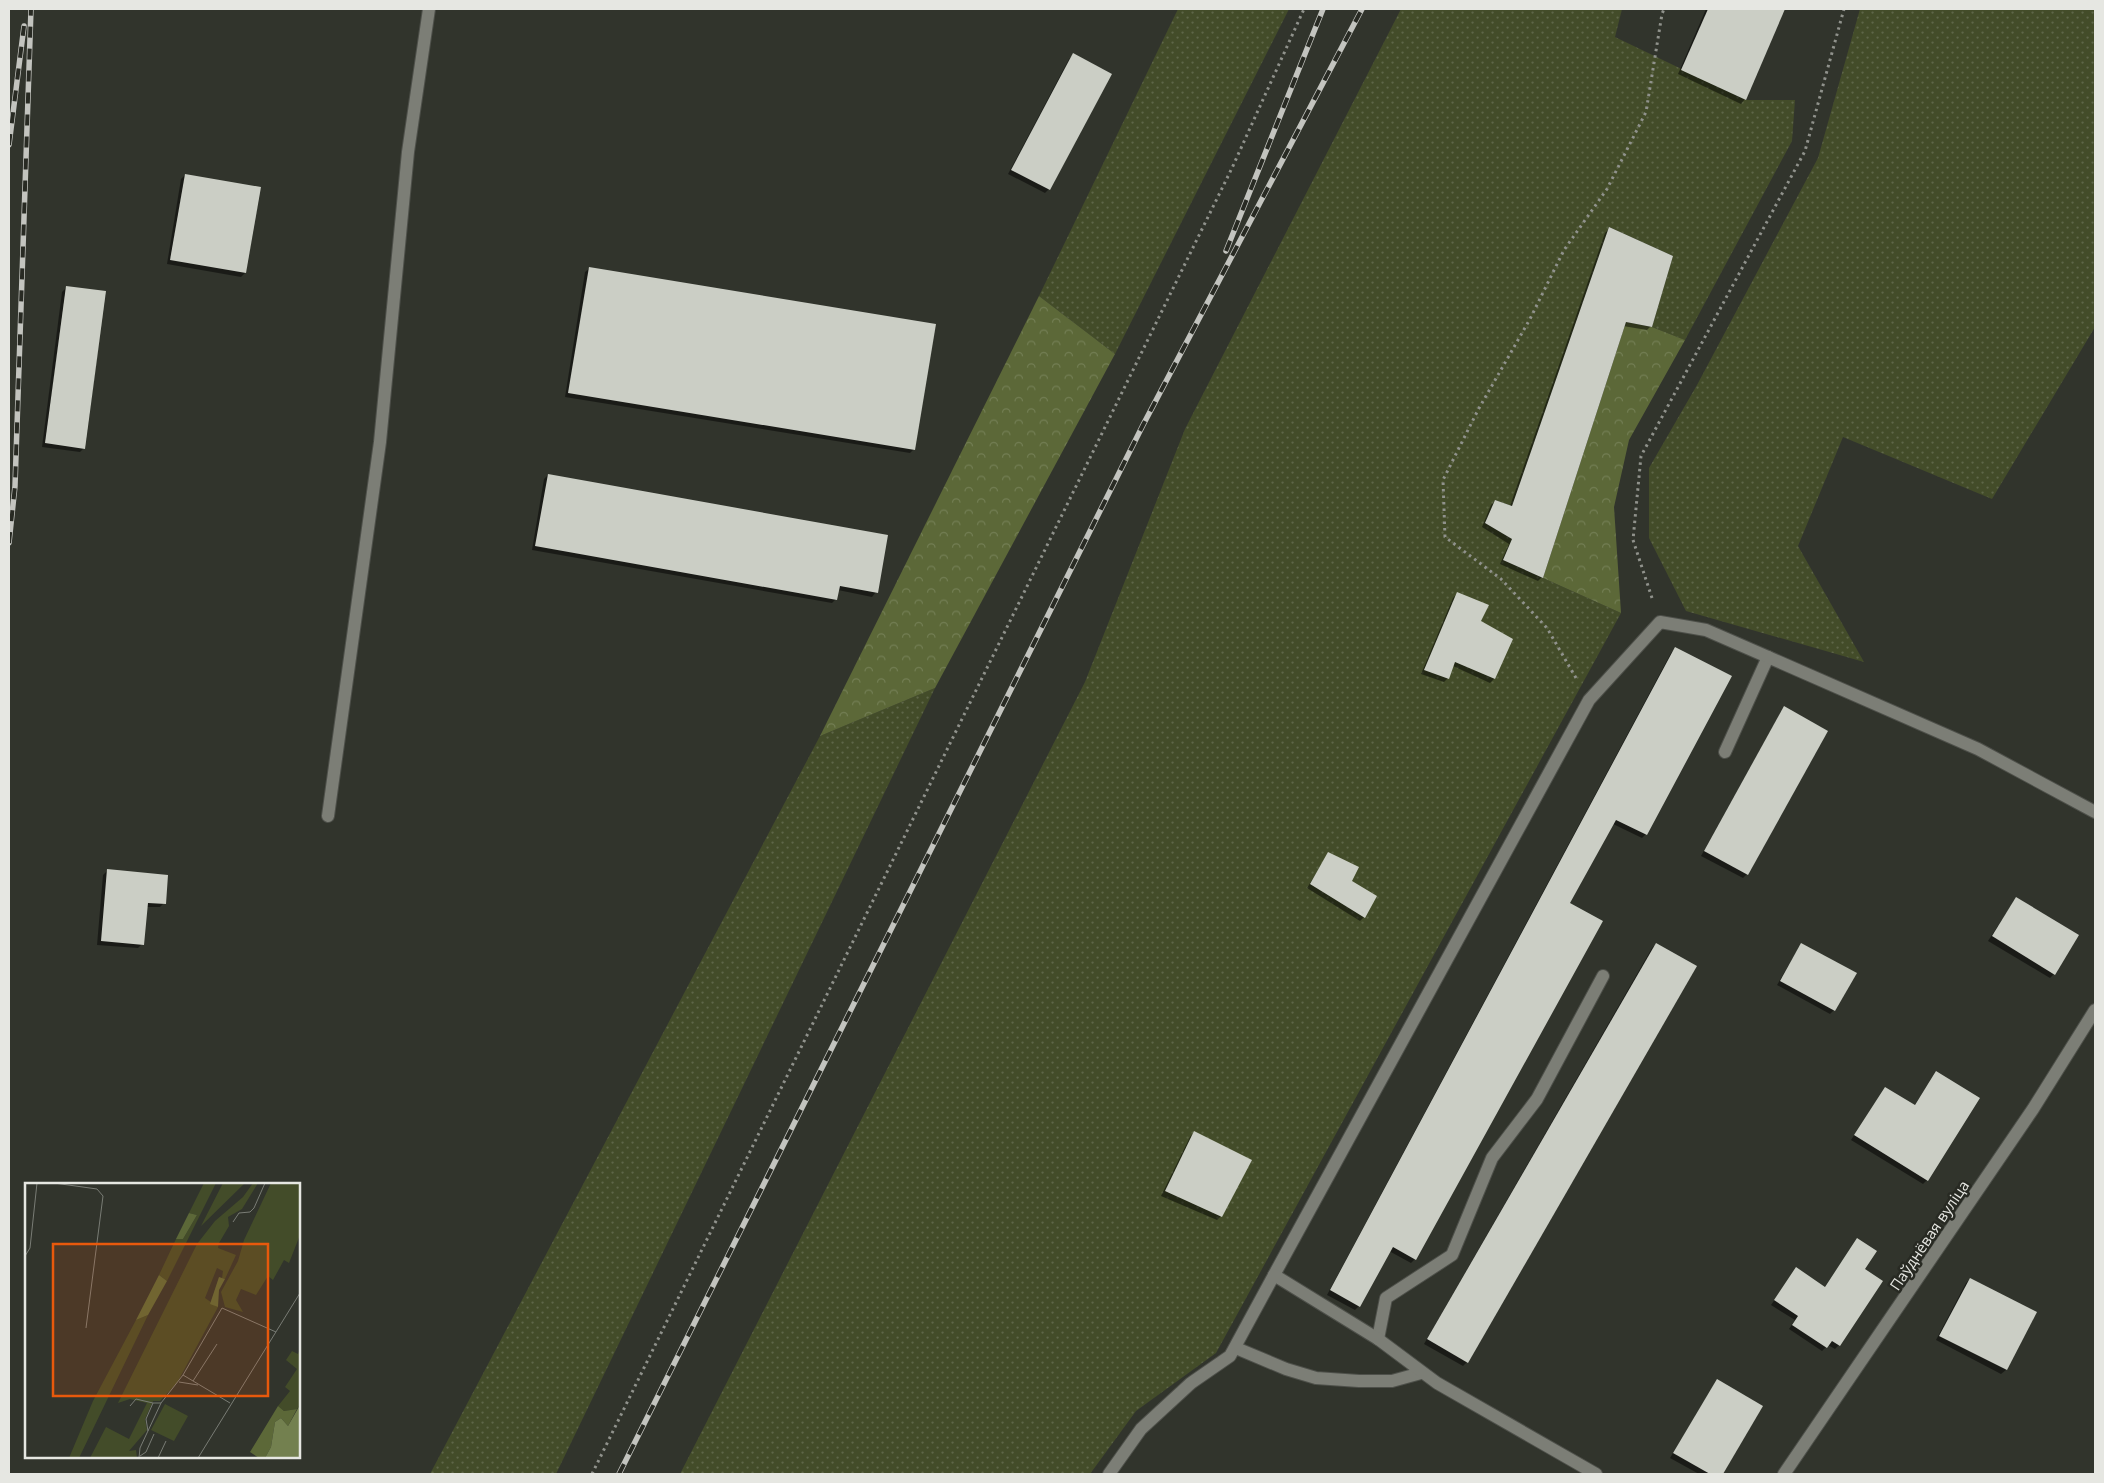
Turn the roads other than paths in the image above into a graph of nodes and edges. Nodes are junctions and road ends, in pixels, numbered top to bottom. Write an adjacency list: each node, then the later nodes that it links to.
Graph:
1 (429, 9): 5 (street)
2 (1768, 657): 3 (street); 4 (street); 8 (street)
3 (1725, 752)
4 (2095, 812)
5 (328, 816)
6 (1603, 976): 9 (street)
7 (2095, 1010): 14 (street, Паўднёвая вуліца)
8 (1274, 1275): 9 (street); 10 (street)
9 (1378, 1339): 11 (street)
10 (1236, 1348): 11 (street); 12 (street)
11 (1421, 1373): 13 (street)
12 (1109, 1474)
13 (1596, 1474)
14 (1784, 1474)

